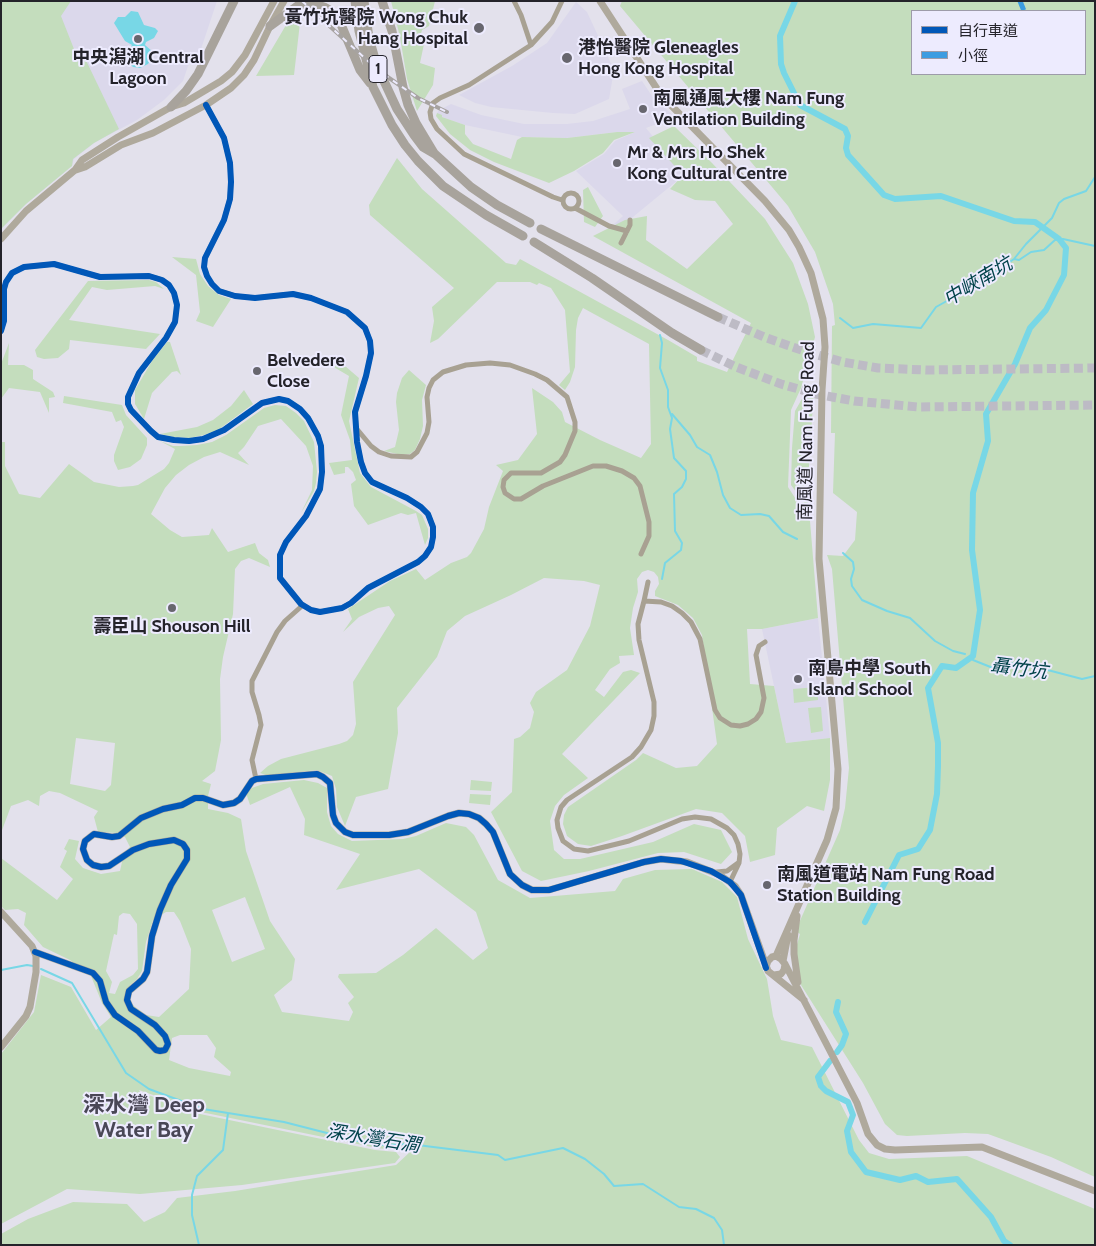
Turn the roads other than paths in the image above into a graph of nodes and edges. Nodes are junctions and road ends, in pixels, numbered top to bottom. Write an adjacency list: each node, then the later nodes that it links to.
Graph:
1 (234, 1): 16 (highway)
2 (274, 1): 12 (main road)
3 (284, 1): 10 (main road)
4 (356, 1): 13 (highway, 1)
5 (364, 1): 19 (highway, 1)
6 (382, 1): 19 (highway)
7 (514, 1): 11 (street)
8 (562, 1): 11 (street)
9 (600, 1): 44 (main road, 南風道 Nam Fung Road)
10 (270, 26): 13 (highway); 15 (main road)
11 (531, 45): 21 (street)
12 (212, 87): 14 (main road); 15 (main road)
13 (373, 87): 27 (highway, 1)
14 (190, 99): 15 (main road); 16 (main road)
15 (206, 105): 18 (main road); 34 (street)
16 (171, 107): 17 (main road)
17 (145, 122): 18 (main road); 20 (main road)
18 (153, 133): 20 (main road)
19 (435, 154): 24 (highway, 1)
20 (75, 170): 28 (main road)
21 (562, 200): 22 (street); 22 (street)
22 (575, 208): 26 (street)
23 (630, 220): 26 (street)
24 (530, 223)
25 (541, 229): 31 (highway)
26 (627, 231): 30 (street)
27 (522, 236)
28 (1, 239)
29 (534, 242): 33 (highway)
30 (621, 243)
31 (718, 317)
32 (1, 331): 38 (street)
33 (701, 350)
34 (356, 428): 35 (street); 38 (street)
35 (641, 554)
36 (648, 582): 37 (street)
37 (644, 601): 39 (street); 41 (street)
38 (302, 605): 40 (street)
39 (765, 642)
40 (256, 779): 42 (main road); 48 (main road)
41 (740, 859): 42 (street); 43 (street)
42 (711, 871): 43 (main road)
43 (730, 882): 47 (main road)
44 (800, 901): 46 (main road, 南風道 Nam Fung Road); 53 (main road)
45 (1, 912): 48 (main road)
46 (789, 927): 49 (main road, 南風道 Nam Fung Road); 50 (main road, 南風道 Nam Fung Road)
47 (755, 938): 49 (main road); 51 (main road)
48 (35, 952): 54 (main road)
49 (774, 956): 50 (main road); 51 (main road)
50 (784, 962): 52 (main road); 53 (main road)
51 (766, 968): 52 (main road)
52 (774, 975): 53 (main road)
53 (804, 1000): 55 (main road)
54 (1, 1047)
55 (1095, 1191)

